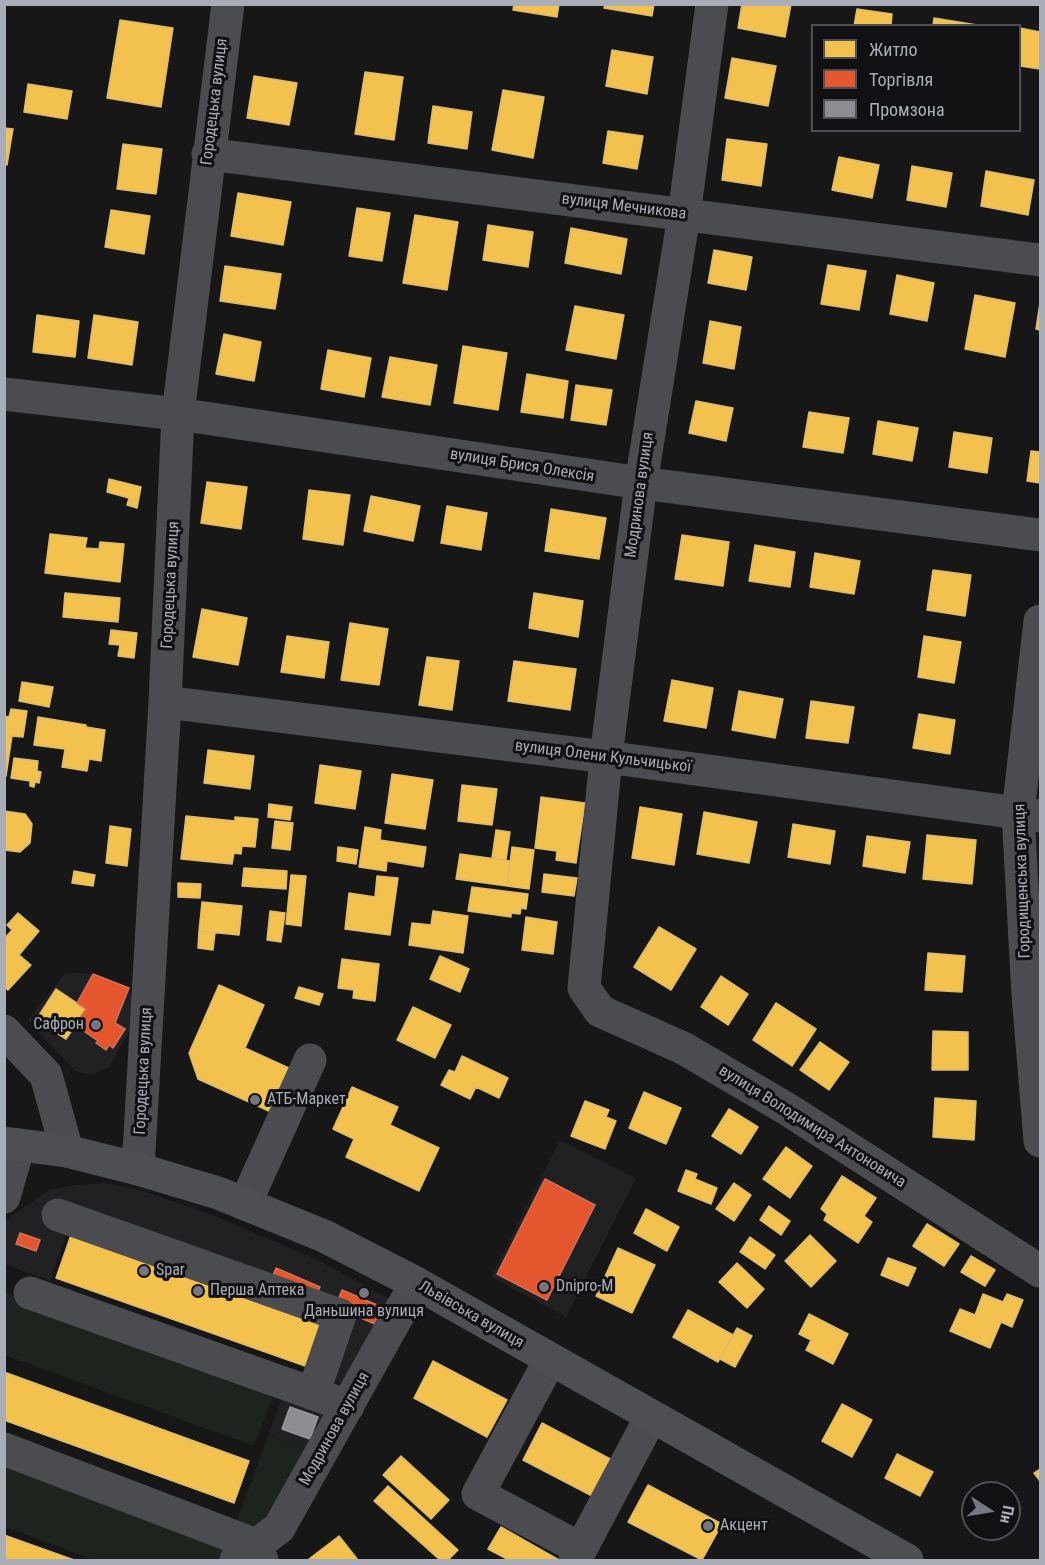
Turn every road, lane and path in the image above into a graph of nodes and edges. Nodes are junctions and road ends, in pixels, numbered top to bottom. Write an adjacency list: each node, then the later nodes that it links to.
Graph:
1 (228, 4): 3 (street, Городецька вулиця)
2 (712, 4): 4 (street, Модринова вулиця)
3 (208, 154): 4 (street, вулиця Мечникова); 7 (street, Городецька вулиця)
4 (684, 215): 5 (street, вулиця Мечникова); 8 (street, Модринова вулиця)
5 (1041, 260)
6 (4, 394): 7 (street, вулиця Брися Олексія)
7 (178, 414): 8 (street, вулиця Брися Олексія); 11 (street, Городецька вулиця)
8 (641, 483): 9 (street, вулиця Брися Олексія); 12 (street, Модринова вулиця)
9 (1041, 535)
10 (1041, 621): 13 (street, Городищенська вулиця)
11 (165, 702): 12 (street, вулиця Олени Кульчицької); 20 (street, Городецька вулиця)
12 (606, 757): 13 (street, вулиця Олени Кульчицької); 14 (street, Модринова вулиця)
13 (1029, 814): 17 (street, Городищенська вулиця)
14 (584, 988): 24 (street, вулиця Володимира Антоновича)
15 (4, 1031): 19 (street)
16 (309, 1060): 22 (street)
17 (1041, 1142)
18 (11, 1144): 19 (main road, Львівська вулиця); 21 (street)
19 (67, 1151): 20 (main road, Львівська вулиця)
20 (138, 1169): 22 (main road, Львівська вулиця)
21 (4, 1197)
22 (245, 1204): 25 (main road, Львівська вулиця)
23 (58, 1215): 28 (street)
24 (1041, 1271)
25 (416, 1283): 27 (main road, Львівська вулиця); 29 (street, Модринова вулиця)
26 (30, 1293): 28 (street)
27 (550, 1360): 30 (main road, Львівська вулиця); 32 (street)
28 (313, 1394): 29 (street)
29 (348, 1406): 33 (street, Модринова вулиця)
30 (651, 1417): 32 (street); 34 (main road, Львівська вулиця)
31 (4, 1449): 33 (street)
32 (578, 1555)
33 (250, 1556)
34 (907, 1560)

